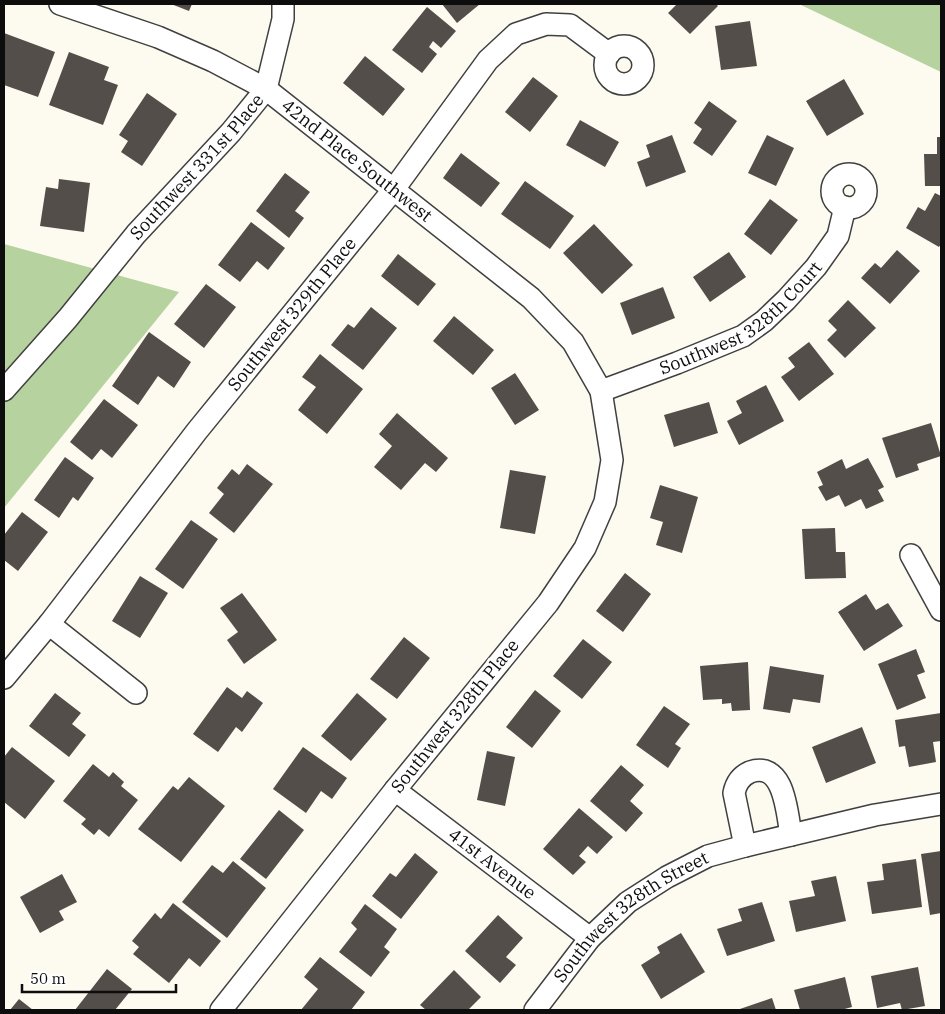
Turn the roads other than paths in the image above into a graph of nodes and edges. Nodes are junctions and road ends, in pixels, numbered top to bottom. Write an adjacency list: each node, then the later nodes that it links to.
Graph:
1 (60, 4): 4 (street, 42nd Place Southwest)
2 (283, 4): 4 (street, Southwest 331st Place)
3 (609, 54): 5 (street, Southwest 329th Place)
4 (266, 89): 5 (street, 42nd Place Southwest); 7 (street, Southwest 331st Place)
5 (394, 189): 8 (street, 42nd Place Southwest); 11 (street, Southwest 329th Place)
6 (845, 207): 8 (street, Southwest 328th Court)
7 (4, 390)
8 (601, 391): 14 (street, Southwest 328th Place)
9 (911, 555): 10 (street)
10 (941, 610)
11 (49, 624): 12 (street, Southwest 329th Place); 13 (street)
12 (4, 678)
13 (136, 693)
14 (395, 790): 18 (street, 41st Avenue); 19 (street, Southwest 328th Place)
15 (941, 804): 16 (street, Southwest 328th Street)
16 (791, 835): 17 (street, Southwest 328th Street); 17 (street)
17 (745, 846): 18 (street, Southwest 328th Street)
18 (590, 938): 20 (street, Southwest 328th Street)
19 (221, 1010)
20 (535, 1010)

